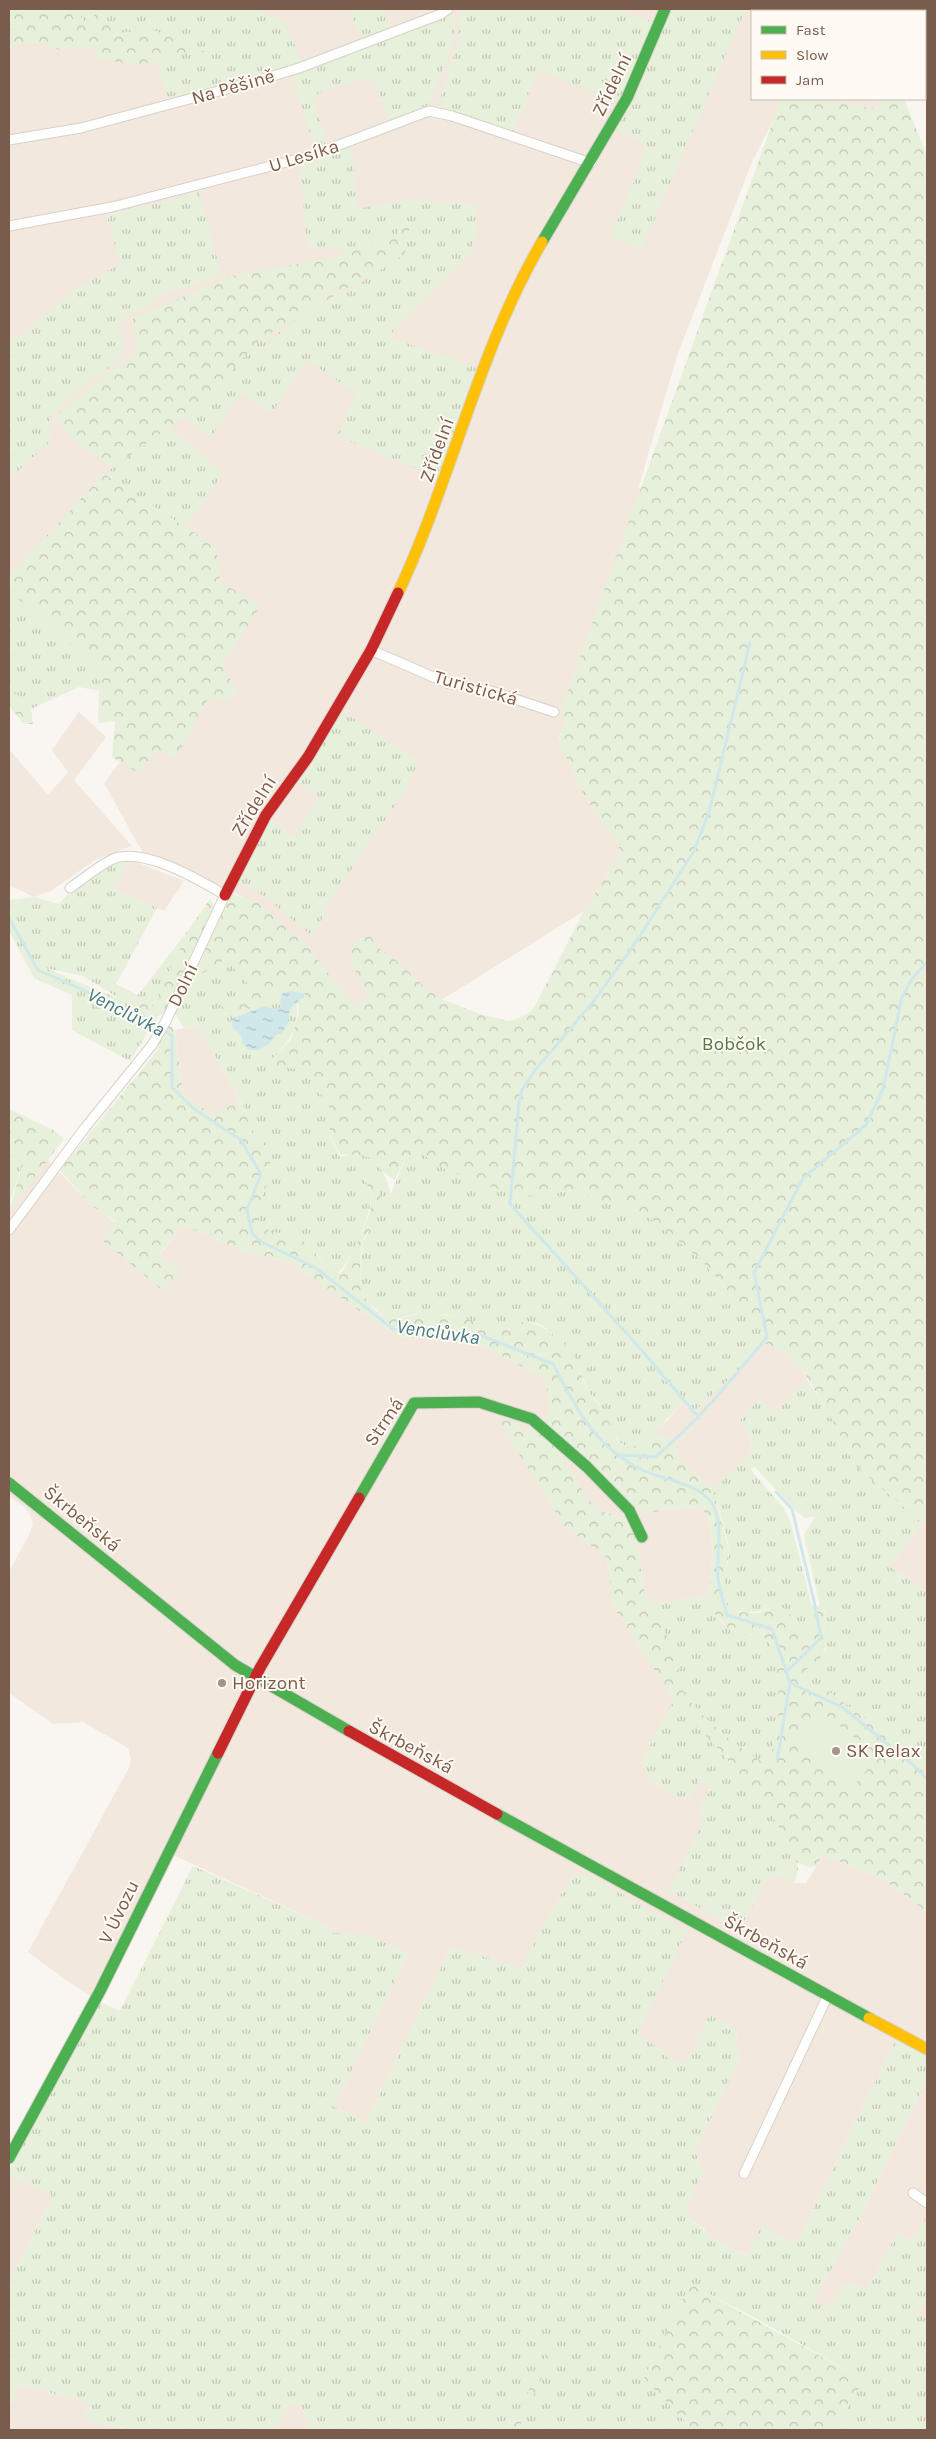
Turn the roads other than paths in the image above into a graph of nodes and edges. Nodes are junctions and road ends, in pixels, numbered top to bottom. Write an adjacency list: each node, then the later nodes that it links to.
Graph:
1 (448, 9): 3 (street, Na Pěšině)
2 (665, 9): 4 (street, Zřídelní)
3 (9, 140)
4 (591, 163): 5 (street, U Lesíka); 6 (street, Zřídelní)
5 (9, 226)
6 (371, 650): 7 (street, Turistická); 9 (street, Zřídelní)
7 (554, 712)
8 (70, 888): 9 (street)
9 (225, 895): 10 (street, Dolní)
10 (9, 1230)
11 (9, 1483): 13 (street, Škrbeňská)
12 (642, 1537): 13 (street, Strmá)
13 (255, 1678): 14 (street, Škrbeňská); 16 (street, V Úvozu)
14 (828, 1995): 15 (street, Škrbeňská); 17 (street)
15 (927, 2049)
16 (9, 2158)
17 (744, 2174)
18 (913, 2194): 19 (street)
19 (927, 2203)

